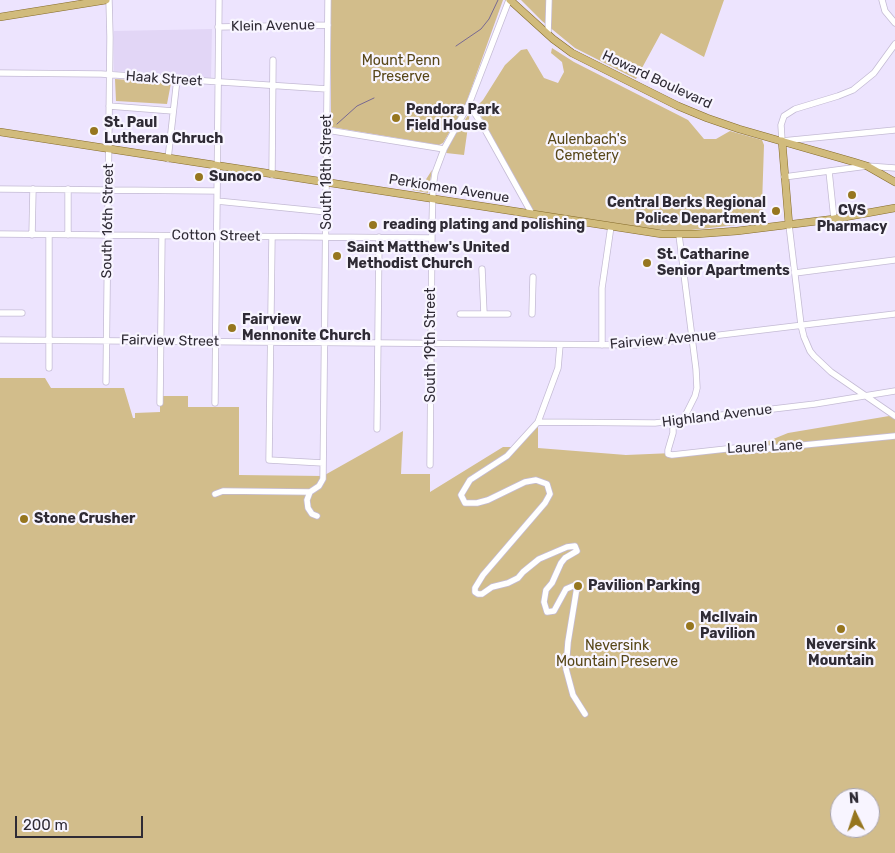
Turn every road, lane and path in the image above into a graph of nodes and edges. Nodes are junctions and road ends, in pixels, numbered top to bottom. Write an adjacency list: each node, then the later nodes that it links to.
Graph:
1 (107, 0): 7 (main road); 15 (street, South 16th Street)
2 (218, 0): 10 (street)
3 (328, 0): 9 (street, South 18th Street)
4 (510, 0): 11 (main road, Howard Boulevard); 20 (street, South 19th Street)
5 (549, 0): 11 (street)
6 (882, 0): 8 (street)
7 (0, 17)
8 (895, 23)
9 (328, 24): 10 (street, Klein Avenue); 19 (street, South 18th Street)
10 (218, 27): 17 (street)
11 (548, 34): 26 (main road, Howard Boulevard)
12 (895, 44): 26 (street)
13 (272, 60): 18 (street)
14 (0, 73): 15 (street, Haak Street)
15 (109, 75): 16 (street, Haak Street); 21 (street, South 16th Street)
16 (177, 79): 17 (street, Haak Street); 22 (street)
17 (218, 82): 18 (street, Haak Street); 30 (street)
18 (273, 86): 19 (street, Haak Street); 34 (street)
19 (328, 89): 23 (street, South 18th Street)
20 (469, 104): 27 (street, South 19th Street); 47 (street)
21 (109, 106): 22 (street); 28 (street, South 16th Street)
22 (173, 111): 29 (street)
23 (327, 130): 27 (street); 37 (street, South 18th Street)
24 (895, 130): 26 (street)
25 (0, 132): 28 (main road, Perkiomen Avenue)
26 (782, 141): 31 (main road, Howard Boulevard); 35 (main road)
27 (444, 149): 43 (street, South 19th Street)
28 (108, 150): 29 (main road, Perkiomen Avenue); 40 (street, South 16th Street)
29 (168, 159): 30 (main road, Perkiomen Avenue)
30 (218, 166): 34 (main road, Perkiomen Avenue); 42 (street)
31 (867, 166): 32 (street); 33 (street); 36 (main road, Howard Boulevard)
32 (895, 168)
33 (829, 172): 35 (street); 48 (street)
34 (272, 175): 37 (main road, Perkiomen Avenue)
35 (784, 177): 49 (main road)
36 (895, 182)
37 (327, 183): 43 (main road, Perkiomen Avenue); 46 (street, South 18th Street)
38 (0, 189): 39 (street)
39 (33, 189): 41 (street); 52 (street)
40 (108, 189): 41 (street); 42 (street); 55 (street, South 16th Street)
41 (68, 190): 54 (street)
42 (217, 191): 44 (street)
43 (432, 200): 47 (main road, Perkiomen Avenue); 62 (street, South 19th Street)
44 (217, 201): 46 (street); 58 (street)
45 (895, 208): 48 (main road, Perkiomen Avenue)
46 (327, 212): 60 (street, South 18th Street)
47 (532, 214): 50 (main road, Perkiomen Avenue)
48 (834, 219): 49 (main road, Perkiomen Avenue)
49 (789, 225): 56 (main road, Perkiomen Avenue); 65 (street)
50 (611, 226): 56 (main road, Perkiomen Avenue); 86 (street)
51 (0, 234): 52 (street, Cotton Street)
52 (32, 235): 53 (street, Cotton Street)
53 (49, 235): 54 (street, Cotton Street); 77 (street)
54 (68, 235): 55 (street, Cotton Street)
55 (107, 235): 57 (street, Cotton Street); 78 (street, South 16th Street)
56 (679, 235): 75 (street)
57 (162, 236): 58 (street, Cotton Street); 79 (street)
58 (217, 236): 59 (street, Cotton Street); 80 (street)
59 (272, 237): 60 (street, Cotton Street); 81 (street)
60 (326, 237): 61 (street, Cotton Street); 82 (street, South 18th Street)
61 (379, 237): 62 (street, Cotton Street); 83 (street)
62 (432, 238): 84 (street, South 19th Street)
63 (895, 260): 65 (street)
64 (482, 269): 70 (street)
65 (796, 273): 74 (street)
66 (532, 277): 72 (street)
67 (22, 312): 68 (street)
68 (0, 313)
69 (460, 314): 70 (street)
70 (484, 314): 71 (street)
71 (508, 314)
72 (532, 314)
73 (895, 314): 74 (street, Fairview Avenue)
74 (802, 325): 75 (street, Fairview Avenue); 90 (street)
75 (692, 338): 86 (street, Fairview Avenue); 94 (street)
76 (0, 340): 77 (street, Fairview Street)
77 (49, 340): 78 (street, Fairview Street); 87 (street)
78 (106, 341): 79 (street, Fairview Street); 88 (street, South 16th Street)
79 (161, 341): 80 (street, Fairview Street); 91 (street)
80 (216, 342): 81 (street, Fairview Street); 92 (street)
81 (270, 342): 82 (street, Fairview Street); 99 (street)
82 (325, 343): 83 (street, Fairview Street); 99 (street, South 18th Street)
83 (378, 343): 84 (street, Fairview Street); 97 (street)
84 (430, 344): 85 (street, Fairview Avenue); 100 (street, South 19th Street)
85 (560, 345): 86 (street, Fairview Avenue); 96 (street)
86 (602, 345)
87 (49, 368)
88 (106, 382)
89 (895, 392): 90 (street, Highland Avenue)
90 (867, 396): 93 (street); 94 (street, Highland Avenue)
91 (160, 403)
92 (215, 403)
93 (895, 416)
94 (683, 420): 95 (street, Highland Avenue)
95 (673, 421): 96 (street, Highland Avenue); 98 (street, Laurel Lane)
96 (538, 422): 104 (street)
97 (377, 429)
98 (895, 436)
99 (323, 463): 101 (street, South 18th Street)
100 (430, 466)
101 (312, 491): 102 (street); 103 (street)
102 (215, 494)
103 (316, 516)
104 (585, 714)

